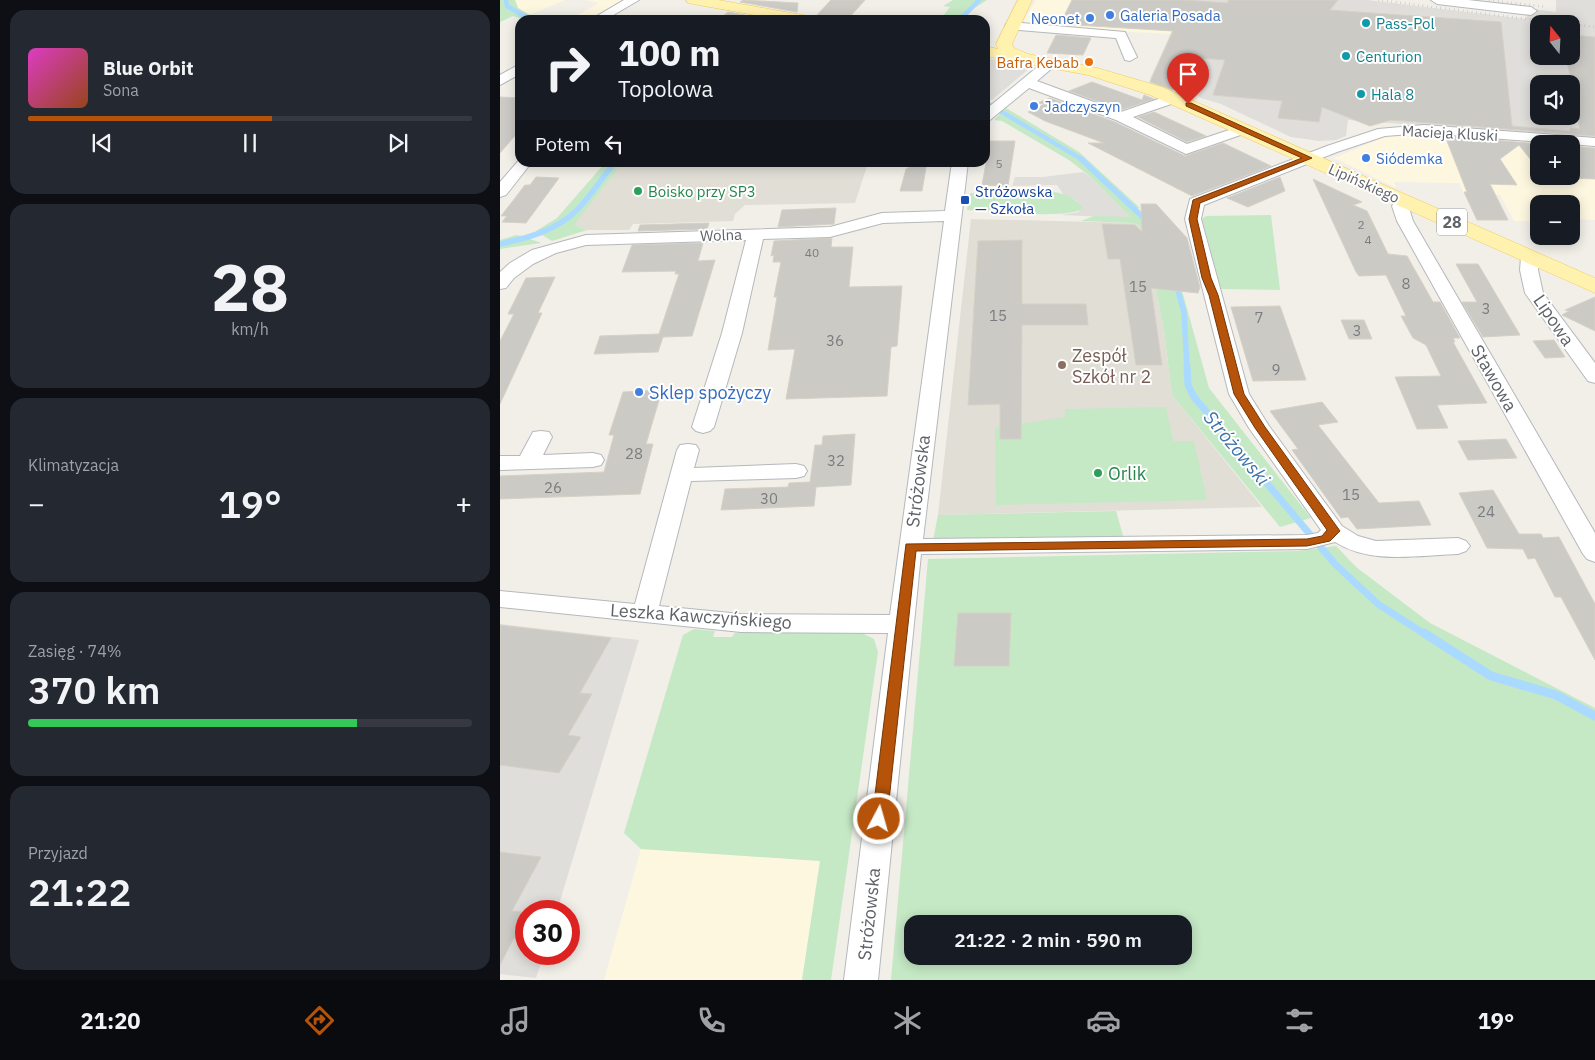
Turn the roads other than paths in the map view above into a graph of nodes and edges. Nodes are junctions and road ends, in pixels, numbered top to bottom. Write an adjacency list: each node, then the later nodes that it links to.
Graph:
1 (633, 0): 6 (street)
2 (693, 0): 7 (main road)
3 (1026, 0): 8 (main road)
4 (1437, 0): 5 (street)
5 (1531, 11)
6 (605, 15)
7 (779, 15)
8 (1008, 33): 9 (main road); 11 (street); 12 (main road, 28)
9 (990, 46)
10 (990, 52): 12 (main road, Lipińskiego / 28)
11 (1130, 57)
12 (1023, 58): 13 (main road, Lipińskiego / 28)
13 (1051, 63): 16 (street); 17 (main road, Lipińskiego / 28)
14 (515, 71): 15 (street)
15 (500, 81)
16 (1027, 82): 18 (street); 19 (street)
17 (1175, 98): 19 (street); 20 (main road, Lipińskiego / 28)
18 (991, 111)
19 (1121, 117): 20 (street)
20 (1244, 129): 22 (main road, Lipińskiego / 28)
21 (1595, 142): 22 (street, Macieja Kluski)
22 (1308, 158): 26 (main road, Lipińskiego / 28); 41 (street, Macieja Kluski)
23 (520, 167): 25 (street)
24 (959, 167): 27 (street, Stróżowska)
25 (500, 192)
26 (1402, 200): 29 (main road, Lipińskiego / 28); 44 (street, Stawowa)
27 (954, 216): 28 (street, Wolna); 43 (street, Stróżowska)
28 (756, 234): 30 (street, Wolna); 33 (street)
29 (1530, 257): 31 (main road, Lipińskiego / 28); 32 (street, Lipowa)
30 (500, 284)
31 (1595, 286)
32 (1595, 377)
33 (703, 427)
34 (541, 437): 37 (street)
35 (688, 450): 40 (street)
36 (593, 460): 37 (street)
37 (528, 462): 38 (street)
38 (500, 463)
39 (796, 471): 40 (street)
40 (682, 475): 46 (street)
41 (1322, 537): 42 (street); 43 (street)
42 (1458, 546)
43 (910, 547): 47 (street, Stróżowska)
44 (1595, 554)
45 (500, 599): 46 (street, Leszka Kawczyńskiego)
46 (645, 613): 47 (street, Leszka Kawczyńskiego)
47 (902, 624): 48 (street, Stróżowska)
48 (861, 980)

